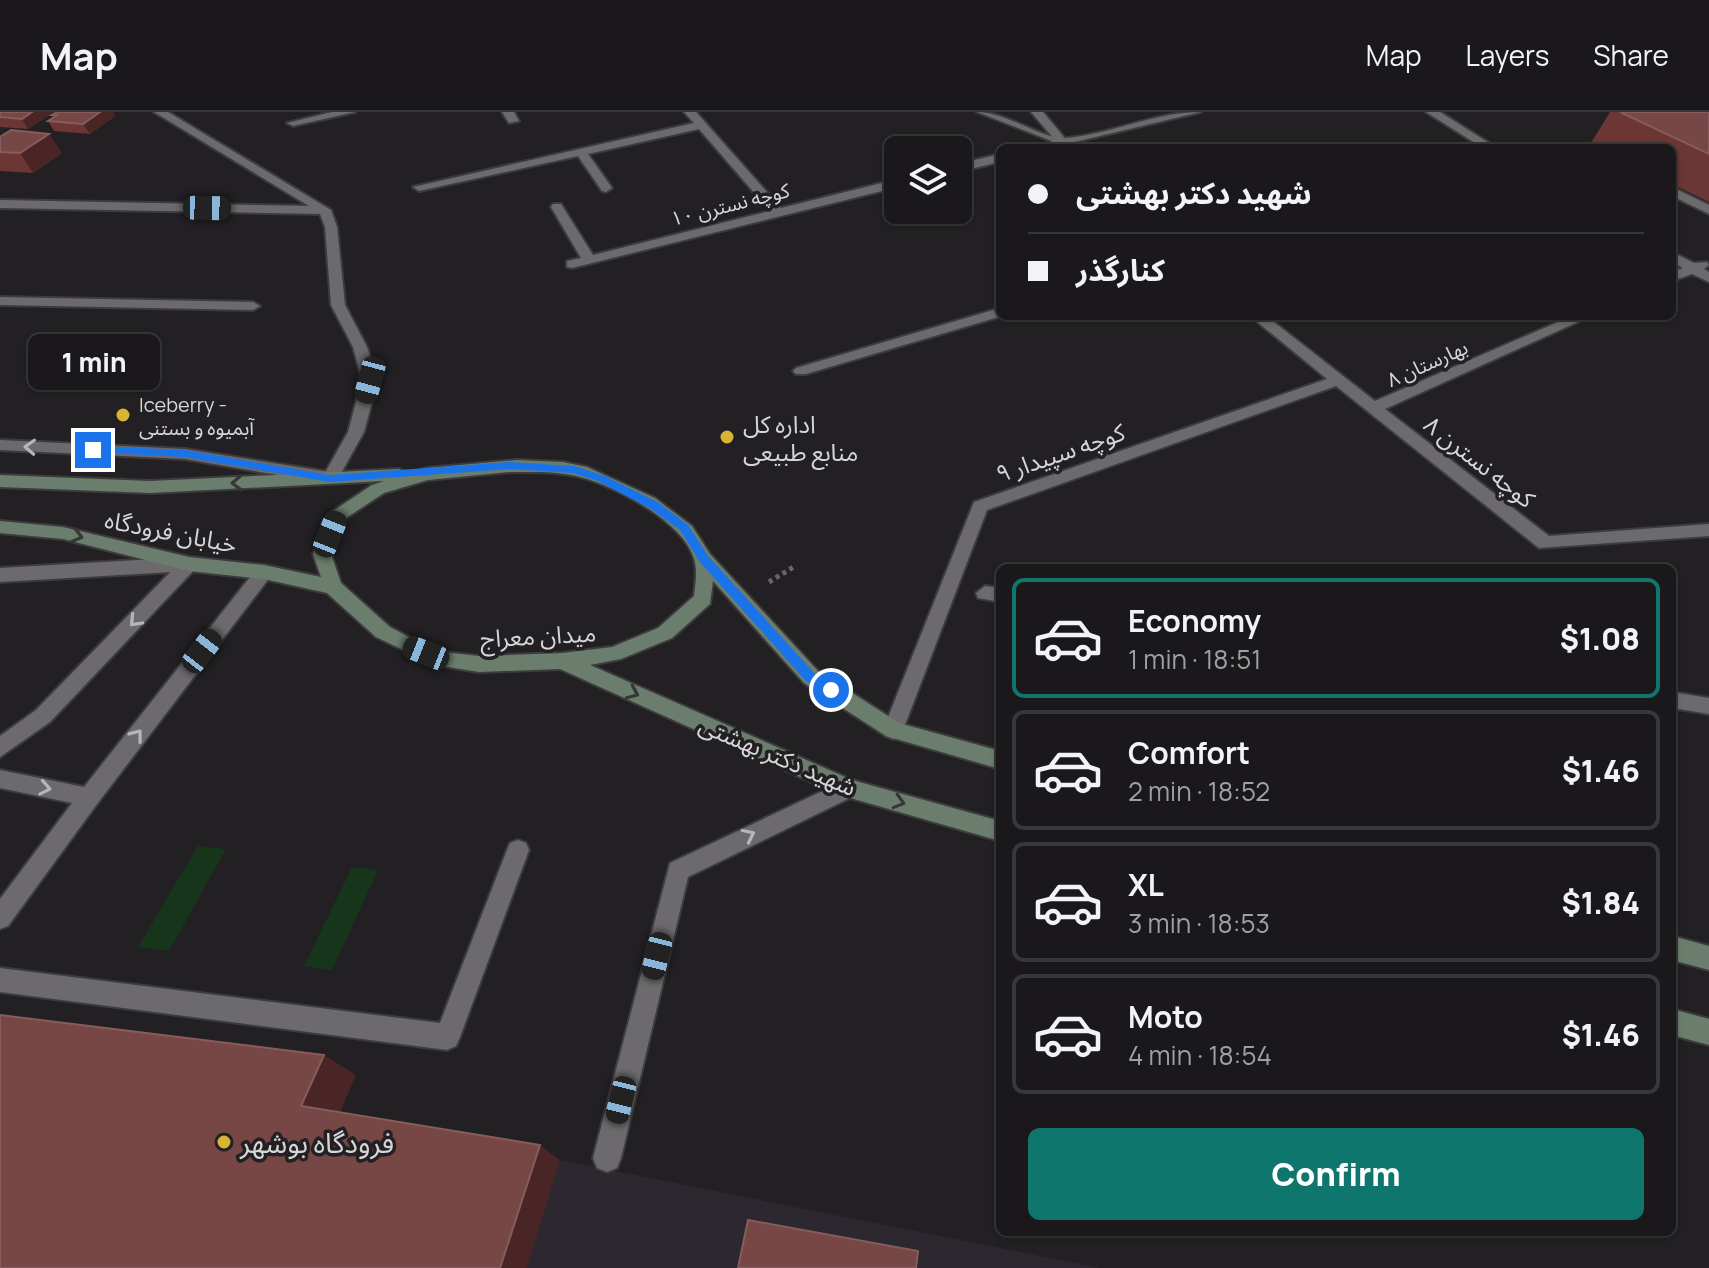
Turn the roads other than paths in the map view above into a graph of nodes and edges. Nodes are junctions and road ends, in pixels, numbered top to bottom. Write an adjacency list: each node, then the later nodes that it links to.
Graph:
1 (160, 112): 23 (street)
2 (349, 112): 8 (street)
3 (690, 112): 9 (street)
4 (983, 112): 10 (street)
5 (1037, 112): 11 (street)
6 (1195, 112): 12 (street)
7 (1432, 112): 13 (street)
8 (293, 123)
9 (702, 125): 14 (street); 25 (street)
10 (1062, 144)
11 (1063, 144)
12 (1068, 144)
13 (1484, 144)
14 (581, 152): 18 (street); 19 (street)
15 (996, 159): 16 (street)
16 (972, 165)
17 (884, 186): 25 (street, کوچه نسترن ۱۰)
18 (419, 187)
19 (606, 188)
20 (1676, 193): 24 (street)
21 (0, 204): 23 (street)
22 (557, 207): 27 (street)
23 (325, 210): 43 (street)
24 (1709, 210)
25 (778, 213): 27 (street, کوچه نسترن ۱۰)
26 (1676, 258): 30 (street)
27 (589, 260): 29 (street, کوچه نسترن ۱۰)
28 (1709, 261): 30 (street)
29 (572, 264)
30 (1693, 268): 31 (street); 32 (street)
31 (1676, 275)
32 (1709, 278)
33 (0, 301): 34 (street)
34 (253, 306)
35 (996, 313): 38 (street)
36 (1262, 320): 39 (street, کوچه نسترن ۸)
37 (1575, 320): 40 (street, بهارستان ۸)
38 (801, 371)
39 (1338, 380): 40 (street, کوچه نسترن ۸); 55 (street, کوچه سپیدار ۹)
40 (1374, 408): 46 (street, کوچه نسترن ۸)
41 (0, 445): 43 (street, one-way to 41)
42 (427, 474): 43 (main road, خیابان فرودگاه); 47 (main road); 51 (main road)
43 (330, 478): 44 (main road, خیابان فرودگاه, one-way to 44)
44 (0, 481)
45 (0, 527): 48 (main road, خیابان فرودگاه, one-way to 48)
46 (1709, 530)
47 (704, 559): 52 (main road, میدان معراج); 55 (main road)
48 (189, 564): 49 (main road, خیابان فرودگاه); 50 (street); 56 (street, one-way to 56)
49 (264, 572): 51 (main road, خیابان فرودگاه); 60 (street, one-way to 49)
50 (0, 575)
51 (333, 587): 52 (main road, میدان معراج)
52 (562, 661): 59 (main road, شهید دکتر بهشتی, one-way to 59)
53 (1676, 701): 54 (street)
54 (1709, 706)
55 (893, 730): 57 (main road)
56 (0, 748)
57 (996, 759)
58 (0, 779): 60 (street, one-way to 60)
59 (848, 788): 61 (main road, شهید دکتر بهشتی, one-way to 61); 69 (street, one-way to 59)
60 (89, 797): 63 (street)
61 (996, 830)
62 (518, 850): 66 (street)
63 (0, 918)
64 (1676, 949): 65 (main road)
65 (1709, 958)
66 (0, 980)
67 (1676, 1023): 68 (main road)
68 (1709, 1032)
69 (607, 1158)

